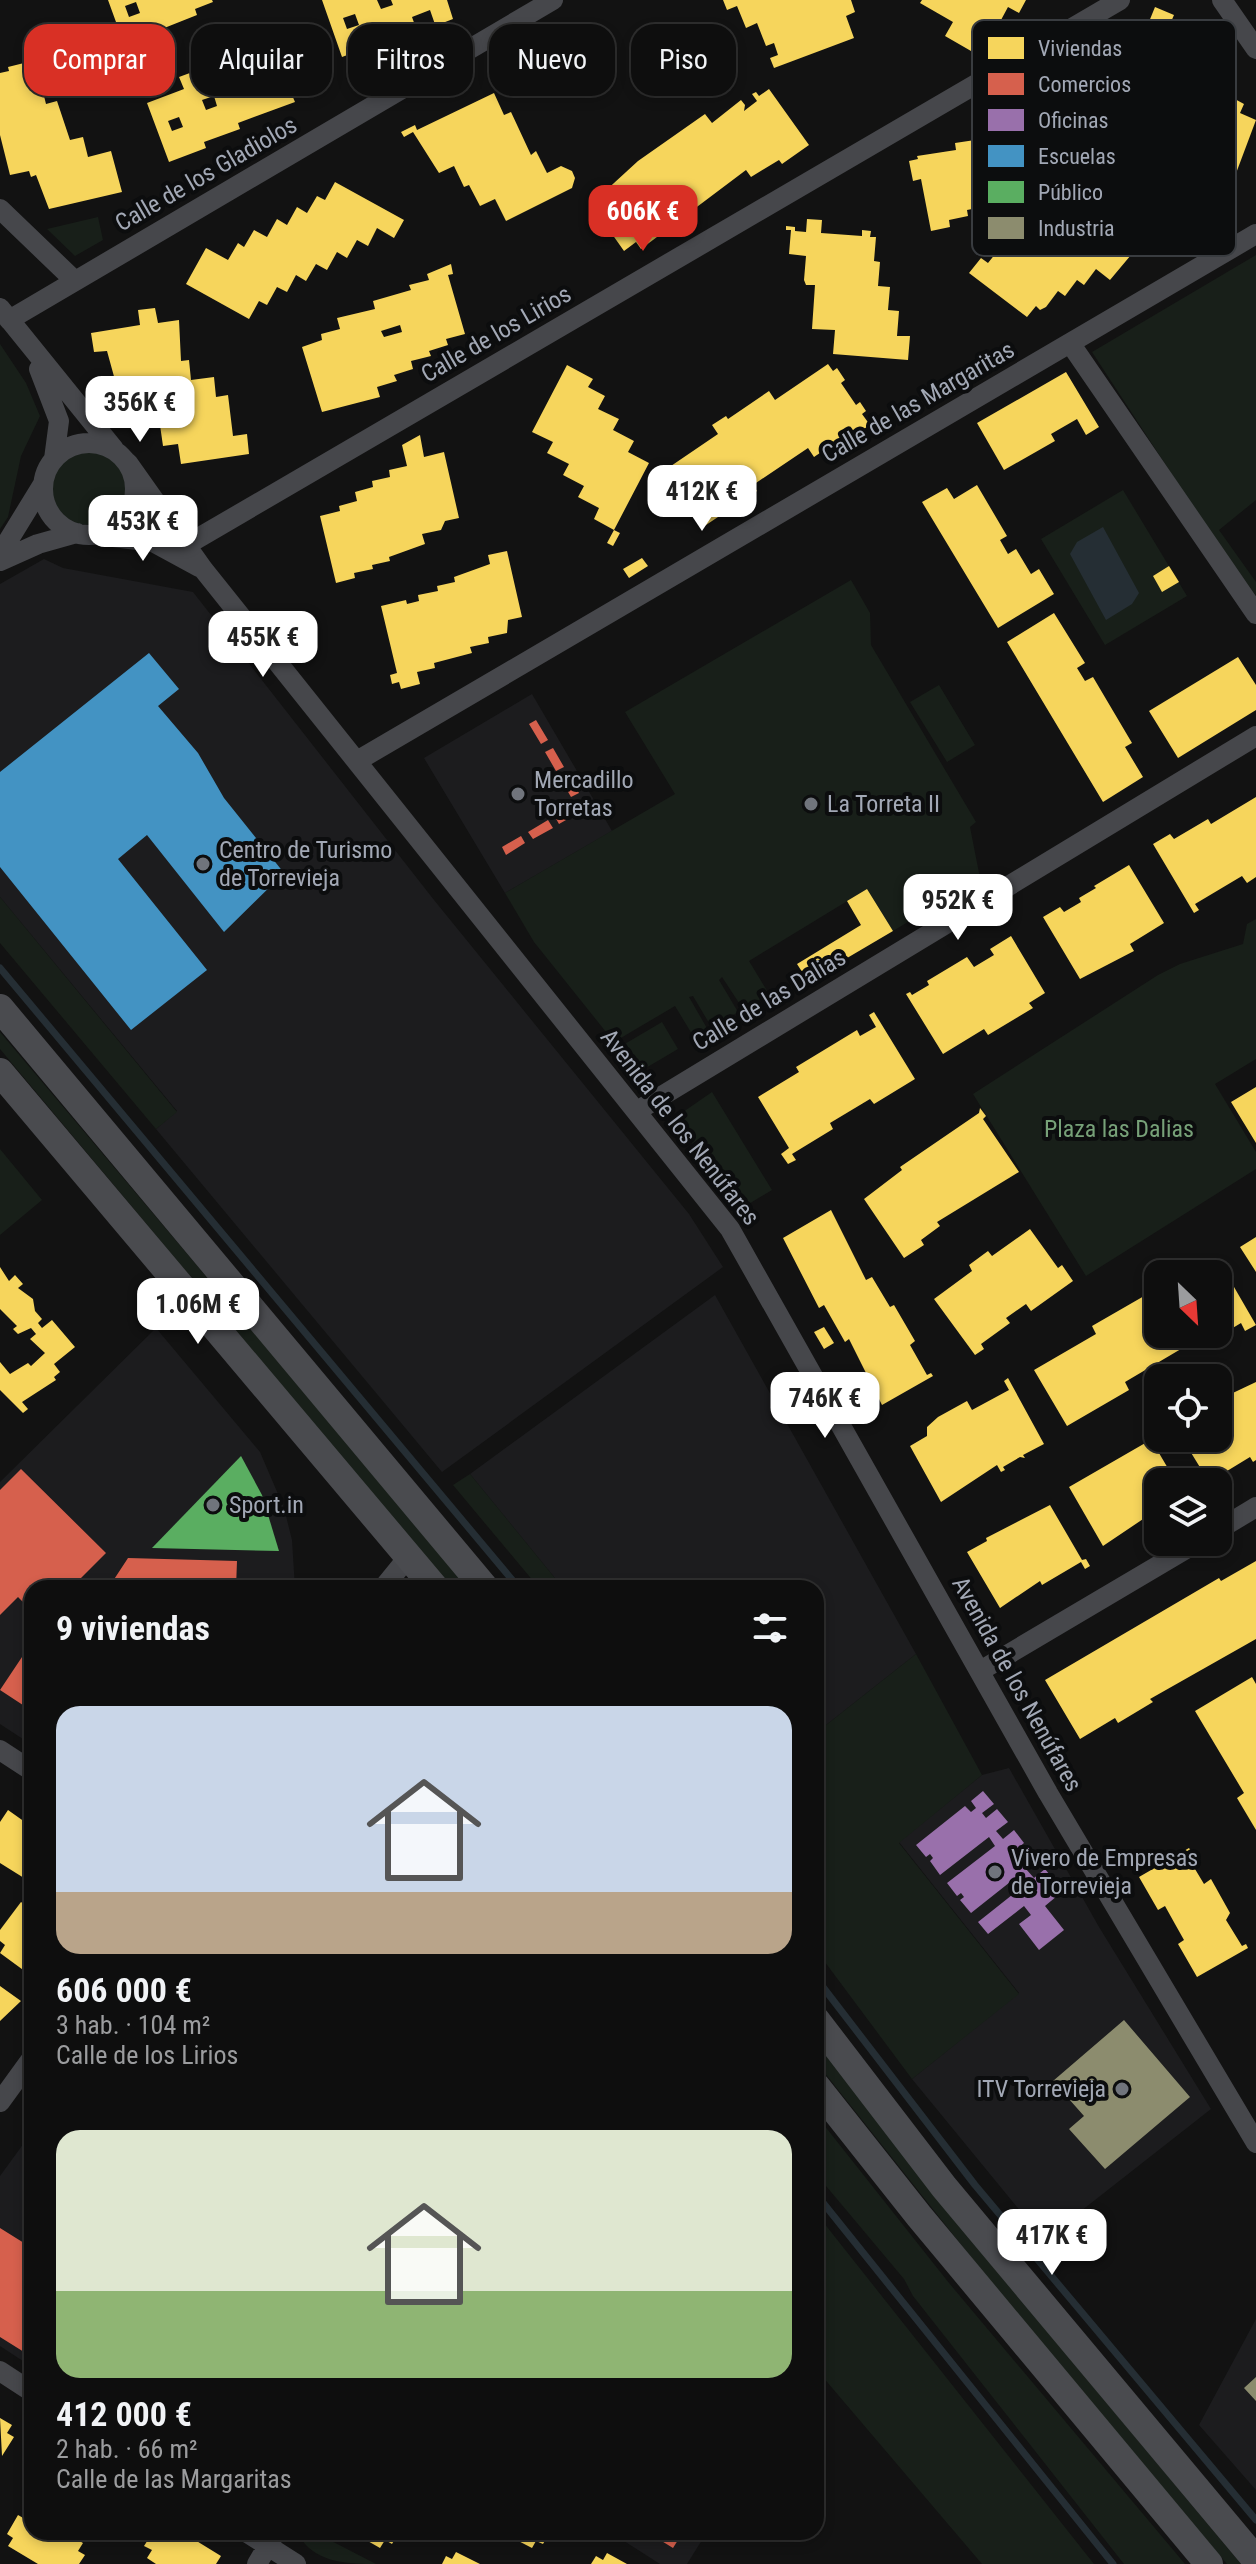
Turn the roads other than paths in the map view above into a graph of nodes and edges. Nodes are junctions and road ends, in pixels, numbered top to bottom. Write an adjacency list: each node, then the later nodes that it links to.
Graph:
1 (553, 0): 13 (street, Calle de los Gladiolos)
2 (1120, 0): 4 (street, Calle de los Lirios)
3 (1222, 0): 6 (street)
4 (1086, 20)
5 (1236, 20): 7 (street)
6 (1236, 20)
7 (1256, 49)
8 (972, 86): 21 (street, Calle de los Lirios)
9 (0, 209): 13 (street)
10 (1256, 234): 11 (street, Calle de las Margaritas)
11 (1236, 246)
12 (1218, 256): 15 (street, Calle de las Margaritas)
13 (75, 281): 14 (street, Calle de los Gladiolos)
14 (4, 314): 16 (street, Avenida de los Nenúfares)
15 (1070, 343): 25 (street); 27 (street, Calle de las Margaritas)
16 (33, 350): 17 (street, Avenida de los Nenúfares); 18 (street, Avenida de los Nenúfares)
17 (122, 458): 18 (street); 20 (street); 21 (street, Avenida de los Nenúfares)
18 (54, 459): 19 (street)
19 (43, 484): 20 (street); 22 (street)
20 (83, 534): 23 (street); 24 (street, Avenida de los Nenúfares)
21 (188, 544): 24 (street, Avenida de los Nenúfares)
22 (0, 554)
23 (0, 561)
24 (203, 569): 27 (street, Avenida de los Nenúfares)
25 (1256, 614)
26 (1256, 736): 30 (street, Calle de las Dalias)
27 (357, 761): 30 (street, Avenida de los Nenúfares)
28 (0, 1008): 37 (main road)
29 (0, 1072): 33 (main road)
30 (637, 1111): 38 (street, Avenida de los Nenúfares)
31 (1256, 1507): 32 (street)
32 (1232, 1522)
33 (409, 1556): 35 (street); 36 (main road)
34 (1174, 1556): 38 (street)
35 (390, 1580)
36 (428, 1580)
37 (478, 1580)
38 (980, 1671): 45 (street, Avenida de los Nenúfares)
39 (0, 1750): 40 (street)
40 (24, 1766)
41 (824, 2030): 49 (main road)
42 (24, 2069): 44 (street)
43 (824, 2096): 51 (main road)
44 (0, 2102)
45 (1256, 2143)
46 (0, 2371): 47 (street)
47 (24, 2387)
48 (267, 2547): 50 (street)
49 (1256, 2560)
50 (296, 2564)
51 (1209, 2564)

